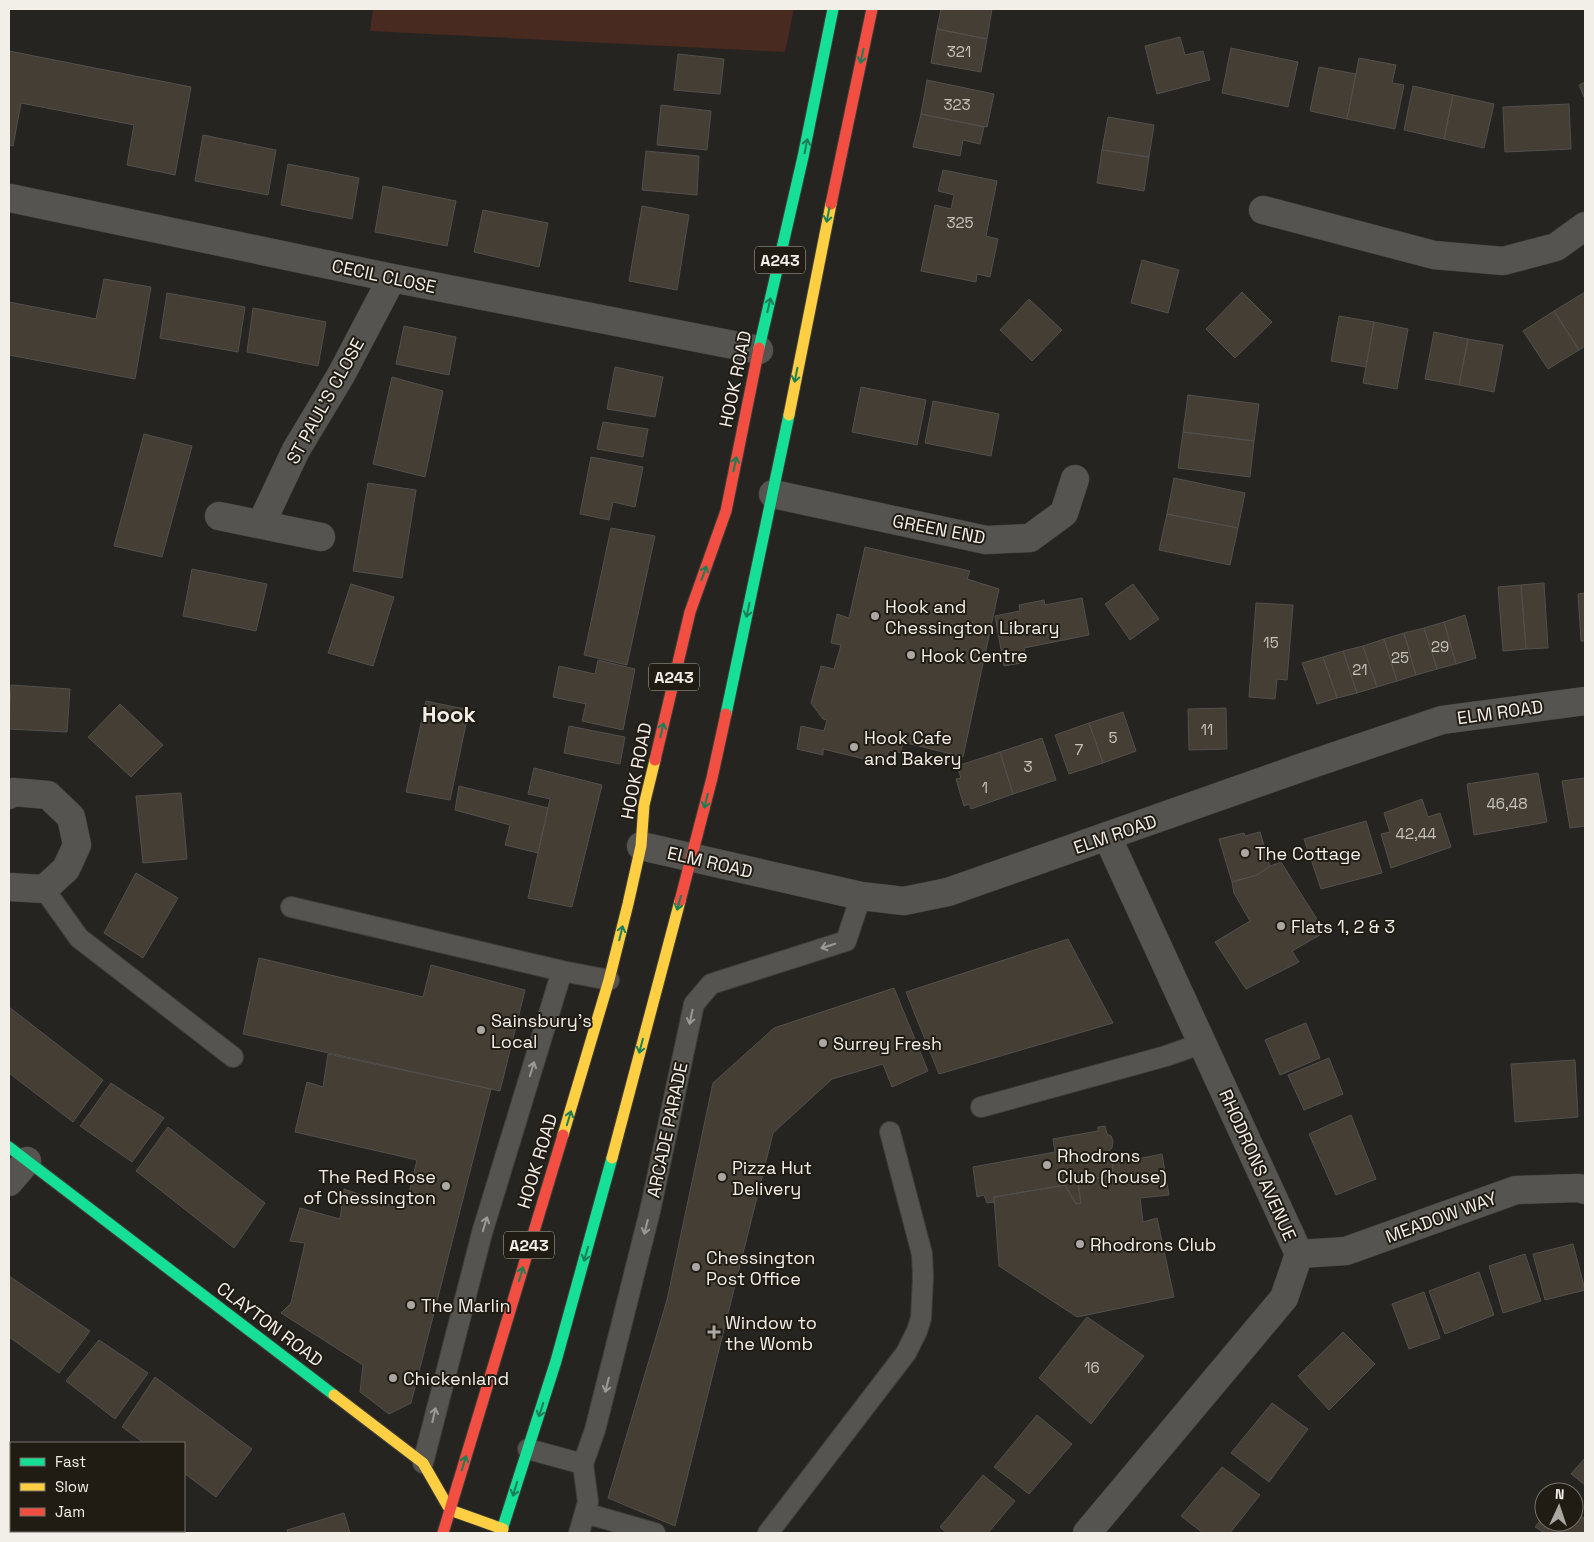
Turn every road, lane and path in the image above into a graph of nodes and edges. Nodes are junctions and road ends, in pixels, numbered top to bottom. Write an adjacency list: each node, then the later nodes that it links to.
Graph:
1 (833, 9): 7 (main road, HOOK ROAD / A243, one-way to 1)
2 (872, 9): 9 (main road, one-way to 9)
3 (10, 198): 6 (street, CECIL CLOSE)
4 (1263, 210): 5 (street)
5 (1585, 226)
6 (392, 278): 7 (street, CECIL CLOSE); 11 (street, ST PAUL'S CLOSE)
7 (759, 350): 16 (main road, HOOK ROAD / A243, one-way to 7)
8 (1075, 479): 9 (street, GREEN END)
9 (772, 494): 17 (main road, one-way to 17)
10 (219, 516): 11 (street)
11 (261, 524): 12 (street)
12 (321, 537)
13 (1585, 701): 15 (street, ELM ROAD)
14 (9, 795): 18 (street)
15 (1107, 836): 20 (street, ELM ROAD); 24 (street, RHODRONS AVENUE)
16 (641, 846): 17 (street, ELM ROAD); 23 (main road, HOOK ROAD / A243, one-way to 16)
17 (692, 858): 20 (street, ELM ROAD); 32 (main road, one-way to 32)
18 (44, 888): 19 (street); 25 (lane)
19 (9, 889)
20 (861, 896): 34 (lane, ARCADE PARADE, one-way to 34)
21 (291, 907): 22 (lane)
22 (562, 971): 23 (lane); 33 (lane, one-way to 22)
23 (609, 980): 35 (main road, HOOK ROAD / A243, one-way to 23)
24 (1202, 1043): 26 (lane); 31 (street, RHODRONS AVENUE)
25 (233, 1057)
26 (980, 1107)
27 (890, 1132): 41 (lane)
28 (18, 1154): 29 (street); 33 (main road, CLAYTON ROAD)
29 (9, 1182)
30 (1585, 1190): 31 (street, MEADOW WAY)
31 (1299, 1254): 42 (street, RHODRONS AVENUE)
32 (528, 1449): 34 (lane); 37 (main road, one-way to 37)
33 (423, 1463): 35 (main road, CLAYTON ROAD)
34 (583, 1464): 36 (lane)
35 (450, 1510): 37 (main road); 38 (main road, HOOK ROAD / A243)
36 (585, 1513): 39 (lane); 40 (lane)
37 (502, 1531)
38 (443, 1533)
39 (579, 1533)
40 (655, 1533)
41 (768, 1533)
42 (1087, 1533)

